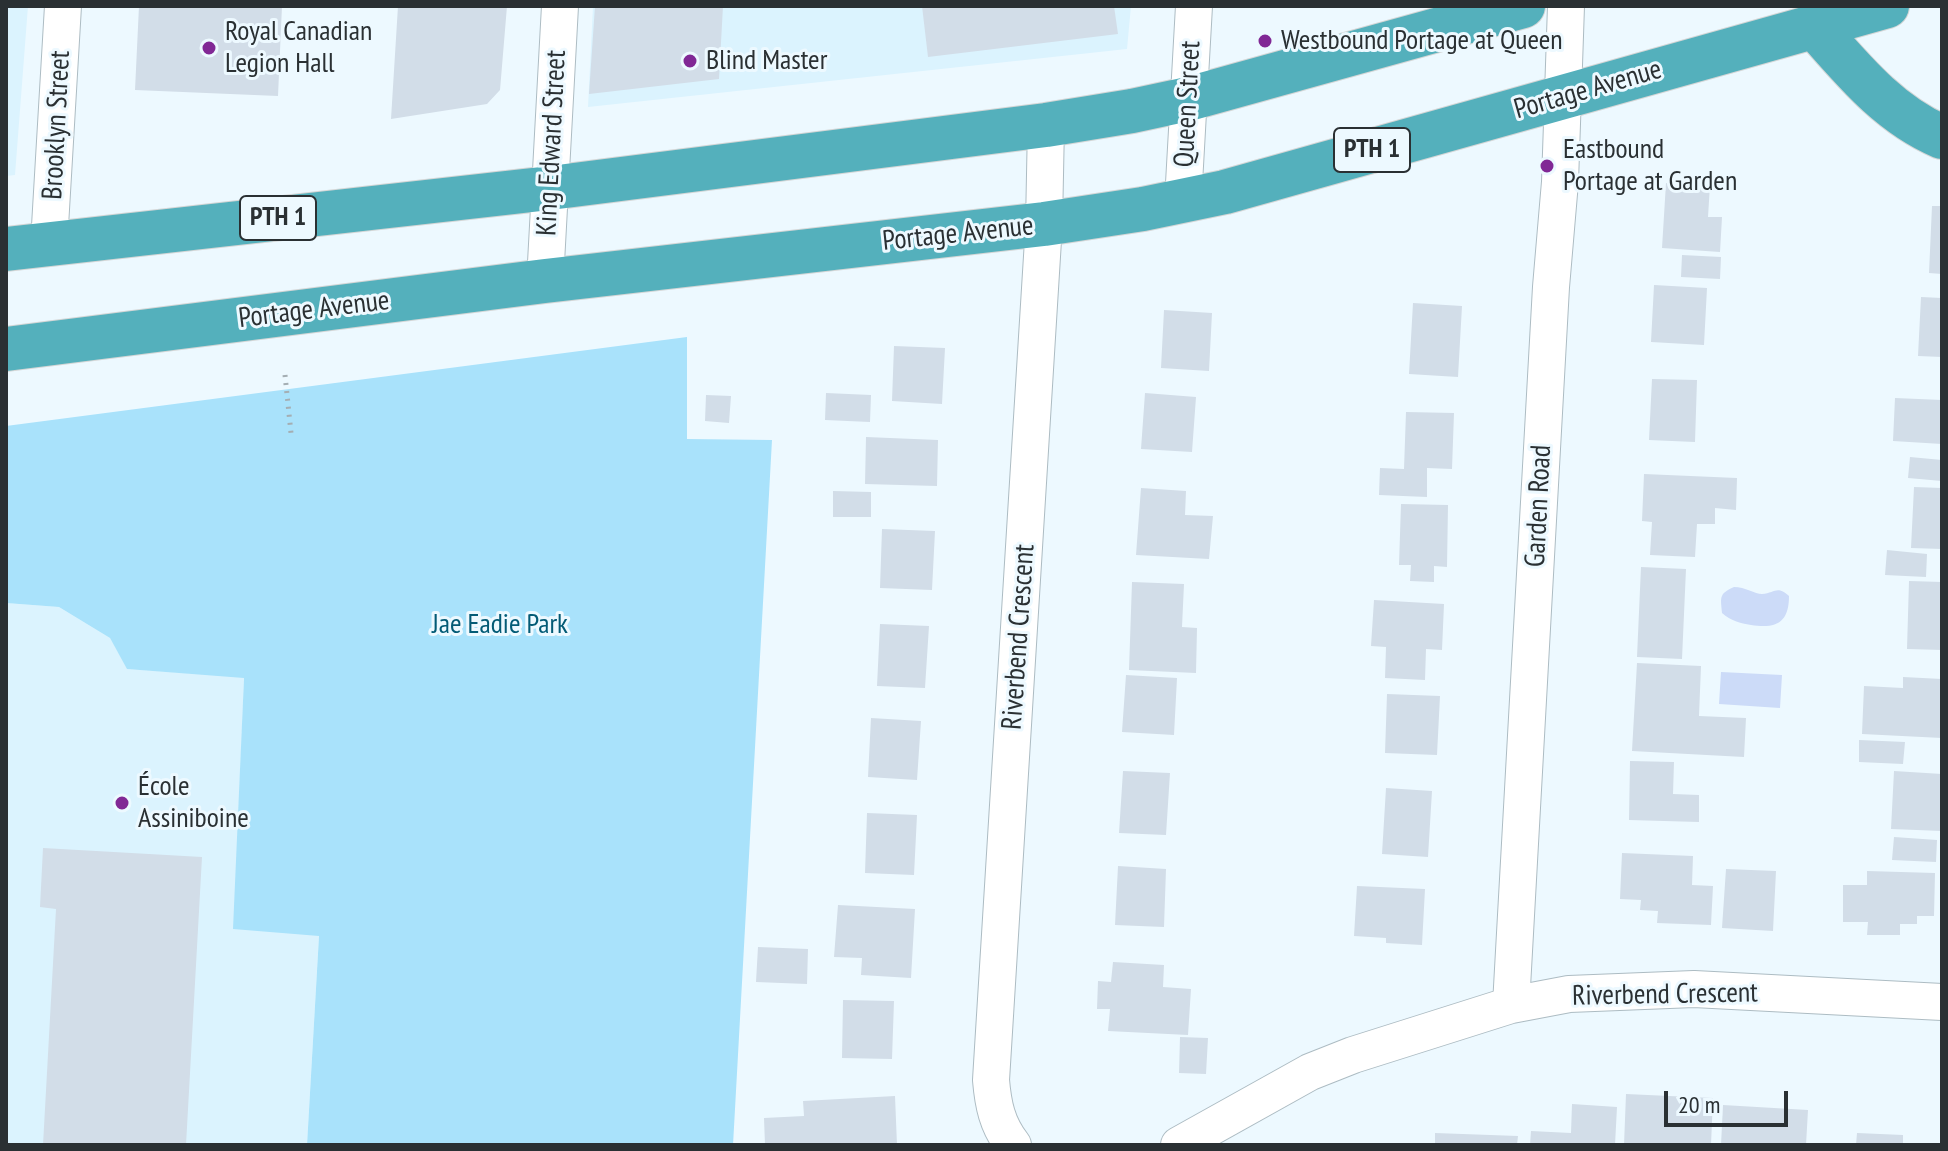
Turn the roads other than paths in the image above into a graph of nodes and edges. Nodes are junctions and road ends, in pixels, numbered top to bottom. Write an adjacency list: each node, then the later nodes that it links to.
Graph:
1 (63, 6): 15 (street, Brooklyn Street)
2 (560, 6): 12 (street, King Edward Street)
3 (1194, 6): 9 (street, Queen Street)
4 (1523, 6): 9 (highway, PTH 1)
5 (1566, 6): 8 (street, Garden Road)
6 (1887, 6): 7 (highway, Portage Avenue / PTH 1)
7 (1814, 26): 8 (highway, Portage Avenue / PTH 1); 11 (highway)
8 (1562, 98): 13 (highway, Portage Avenue / PTH 1); 20 (street, Garden Road)
9 (1188, 99): 10 (highway, PTH 1); 13 (street, Queen Street)
10 (1046, 125): 12 (highway, PTH 1); 14 (street, Riverbend Crescent)
11 (1942, 137)
12 (550, 188): 15 (highway, PTH 1); 17 (street, King Edward Street)
13 (1183, 201): 14 (highway, Portage Avenue / PTH 1)
14 (1044, 224): 17 (highway, Portage Avenue / PTH 1); 21 (street, Riverbend Crescent)
15 (49, 243): 16 (highway, PTH 1)
16 (6, 249)
17 (545, 281): 18 (highway, Portage Avenue / PTH 1)
18 (6, 349)
19 (1942, 1002): 20 (street, Riverbend Crescent)
20 (1511, 1005): 22 (street, Riverbend Crescent)
21 (1013, 1145)
22 (1179, 1145)

